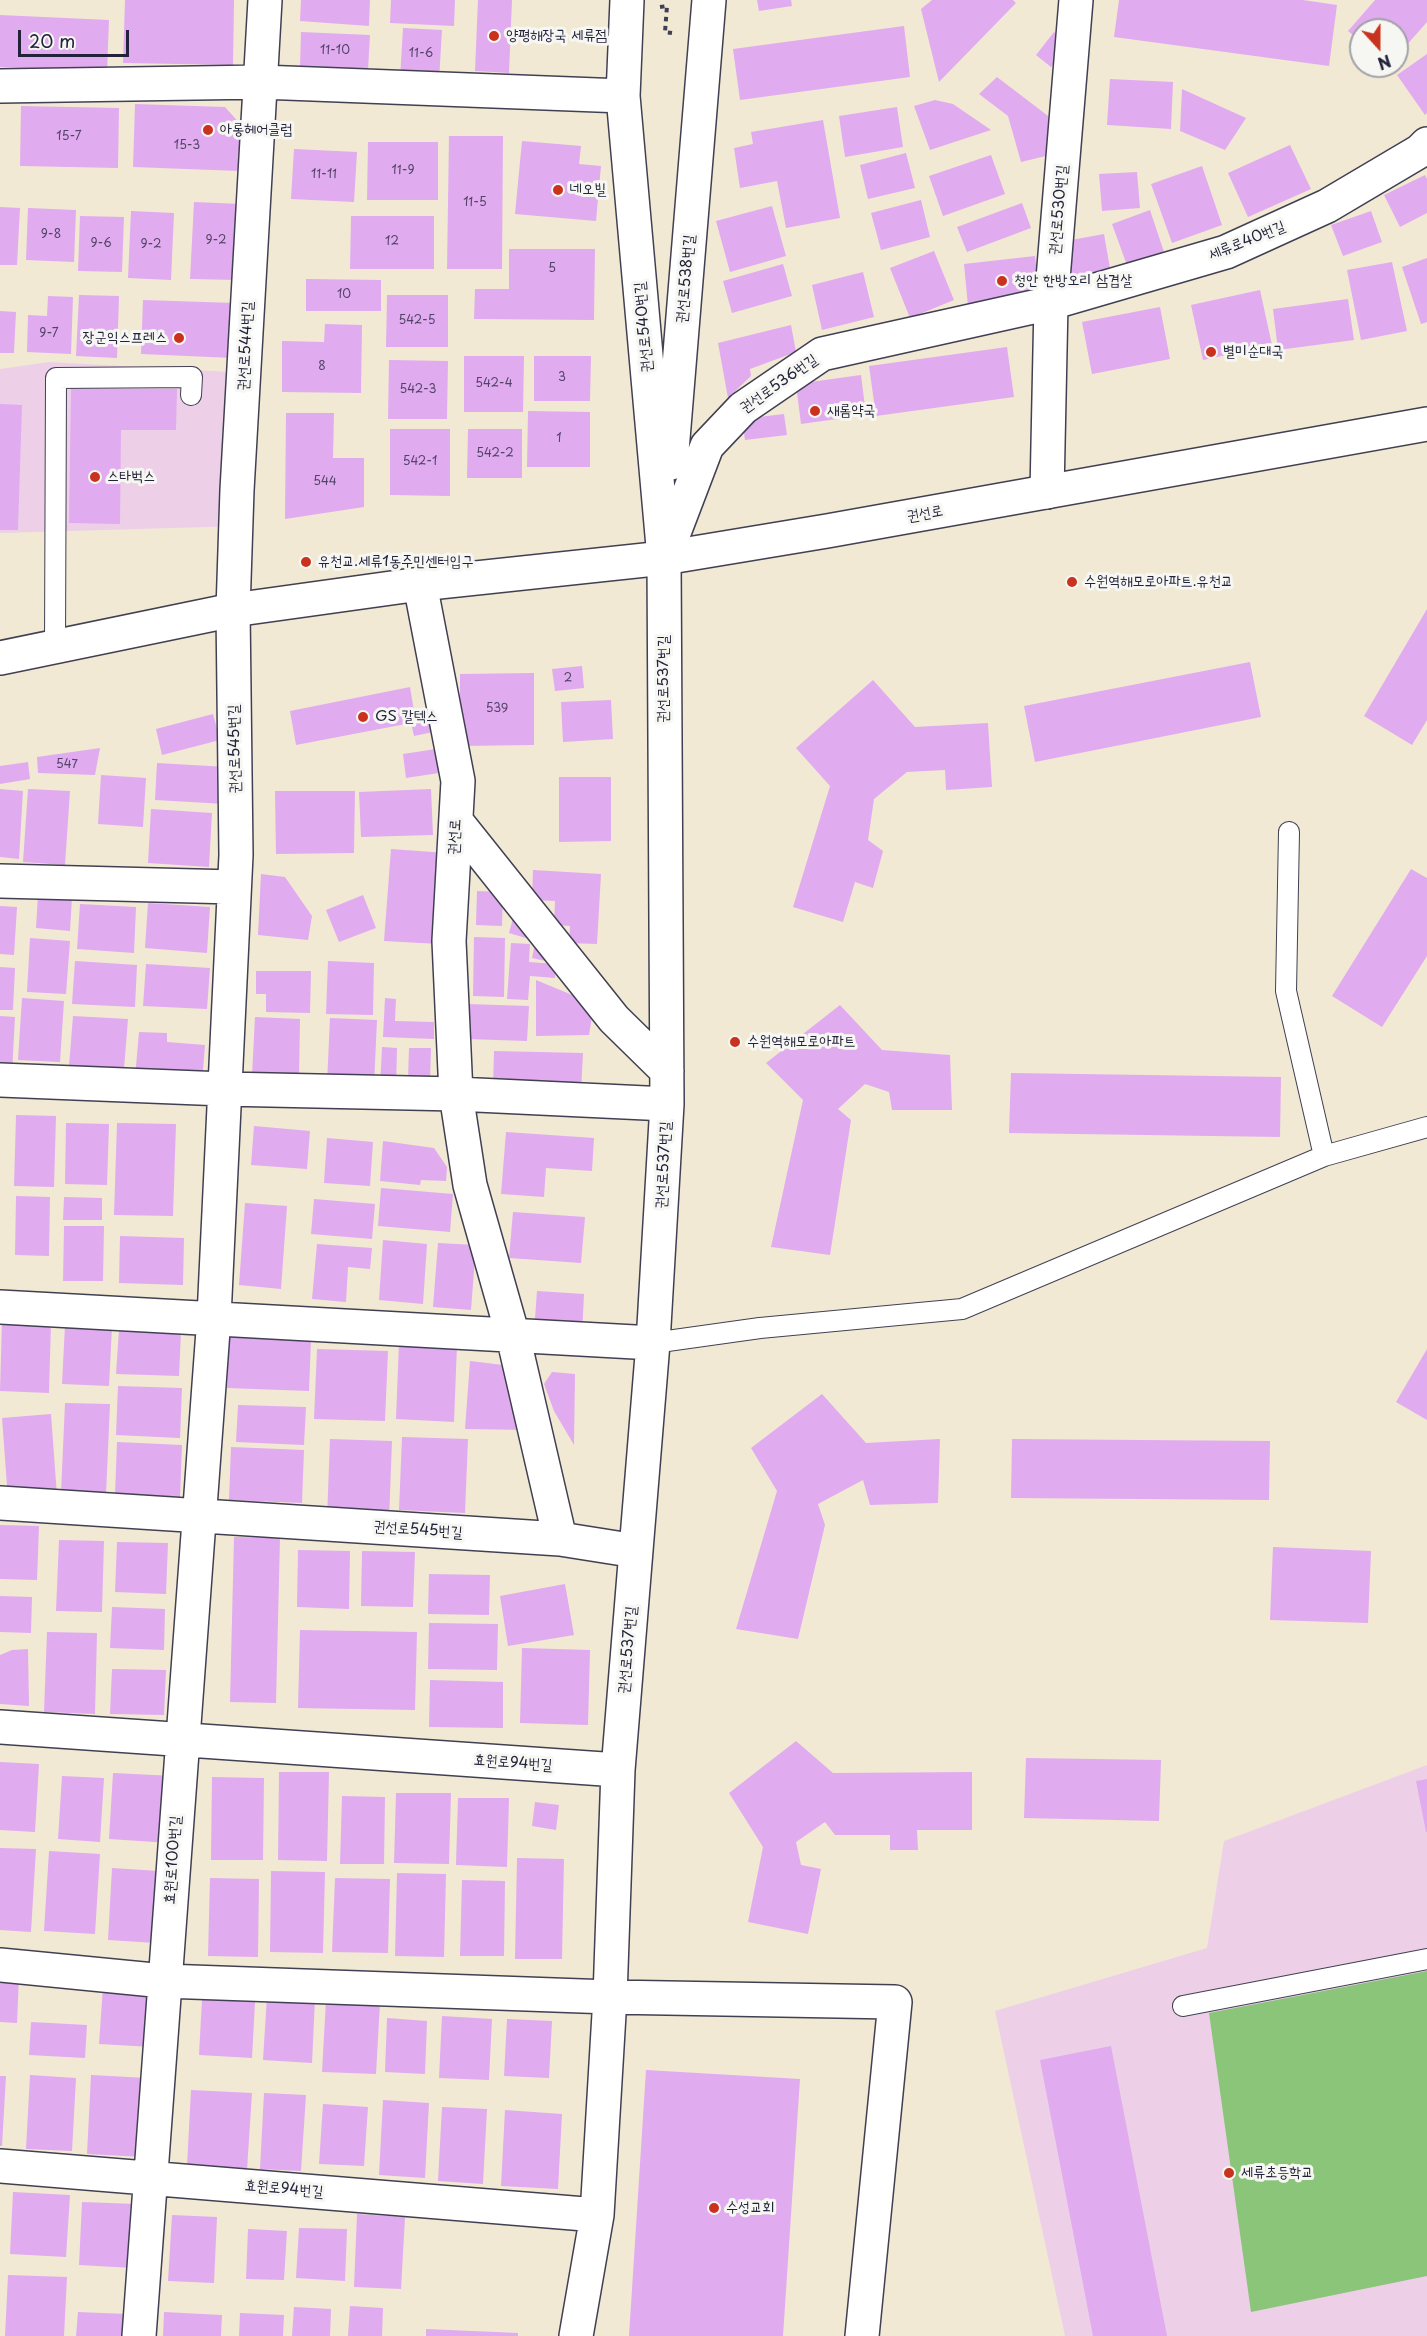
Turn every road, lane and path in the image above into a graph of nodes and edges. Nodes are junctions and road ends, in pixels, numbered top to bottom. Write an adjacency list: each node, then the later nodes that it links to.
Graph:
1 (265, 0): 6 (street, 권선로544번길)
2 (709, 0): 5 (street, 권선로538번길)
3 (1076, 0): 10 (street, 권선로530번길)
4 (627, 5): 5 (path); 8 (street, 권선로540번길)
5 (706, 34): 14 (street, 권선로538번길)
6 (261, 82): 7 (street); 8 (street); 16 (street, 권선로544번길)
7 (0, 86)
8 (623, 96): 14 (street, 권선로540번길)
9 (1427, 144): 10 (street, 세류로40번길)
10 (1052, 303): 13 (street, 권선로530번길); 14 (street, 권선로536번길)
11 (191, 395): 17 (lane)
12 (1427, 424): 13 (street, 권선로)
13 (1047, 492): 14 (street, 권선로)
14 (664, 558): 15 (street, 권선로); 23 (street, 권선로537번길)
15 (420, 584): 16 (street, 권선로); 19 (street, 권선로)
16 (233, 610): 17 (street, 권선로); 22 (street, 권선로545번길)
17 (55, 646): 18 (street, 권선로)
18 (0, 658)
19 (456, 821): 23 (street); 26 (street, 권선로)
20 (1289, 832): 29 (lane)
21 (0, 881): 22 (street)
22 (234, 887): 25 (street, 권선로545번길)
23 (667, 1071): 27 (street, 권선로537번길)
24 (0, 1080): 25 (street)
25 (224, 1089): 26 (street); 31 (street, 권선로545번길)
26 (456, 1094): 27 (street); 32 (street)
27 (667, 1104): 33 (street, 권선로537번길)
28 (1427, 1127): 29 (lane)
29 (1324, 1156): 33 (lane)
30 (0, 1307): 31 (street)
31 (214, 1317): 32 (street); 35 (street, 권선로545번길)
32 (513, 1336): 33 (street); 36 (street)
33 (653, 1342): 37 (street, 권선로537번길)
34 (0, 1503): 35 (street, 권선로545번길)
35 (199, 1516): 36 (street, 권선로545번길); 39 (street, 권선로545번길)
36 (560, 1539): 37 (street, 권선로545번길)
37 (636, 1551): 40 (street, 권선로537번길)
38 (0, 1727): 39 (street)
39 (182, 1740): 40 (street, 효원로94번길); 43 (street, 효원로100번길)
40 (618, 1770): 44 (street)
41 (1427, 1959): 45 (lane)
42 (0, 1965): 43 (street)
43 (164, 1981): 44 (street); 47 (street, 효원로100번길)
44 (610, 1996): 48 (street); 51 (street)
45 (1183, 2006)
46 (0, 2166): 47 (street)
47 (151, 2178): 48 (street, 효원로94번길); 49 (street, 효원로100번길)
48 (597, 2215): 50 (street)
49 (139, 2336)
50 (576, 2336)
51 (862, 2336)

